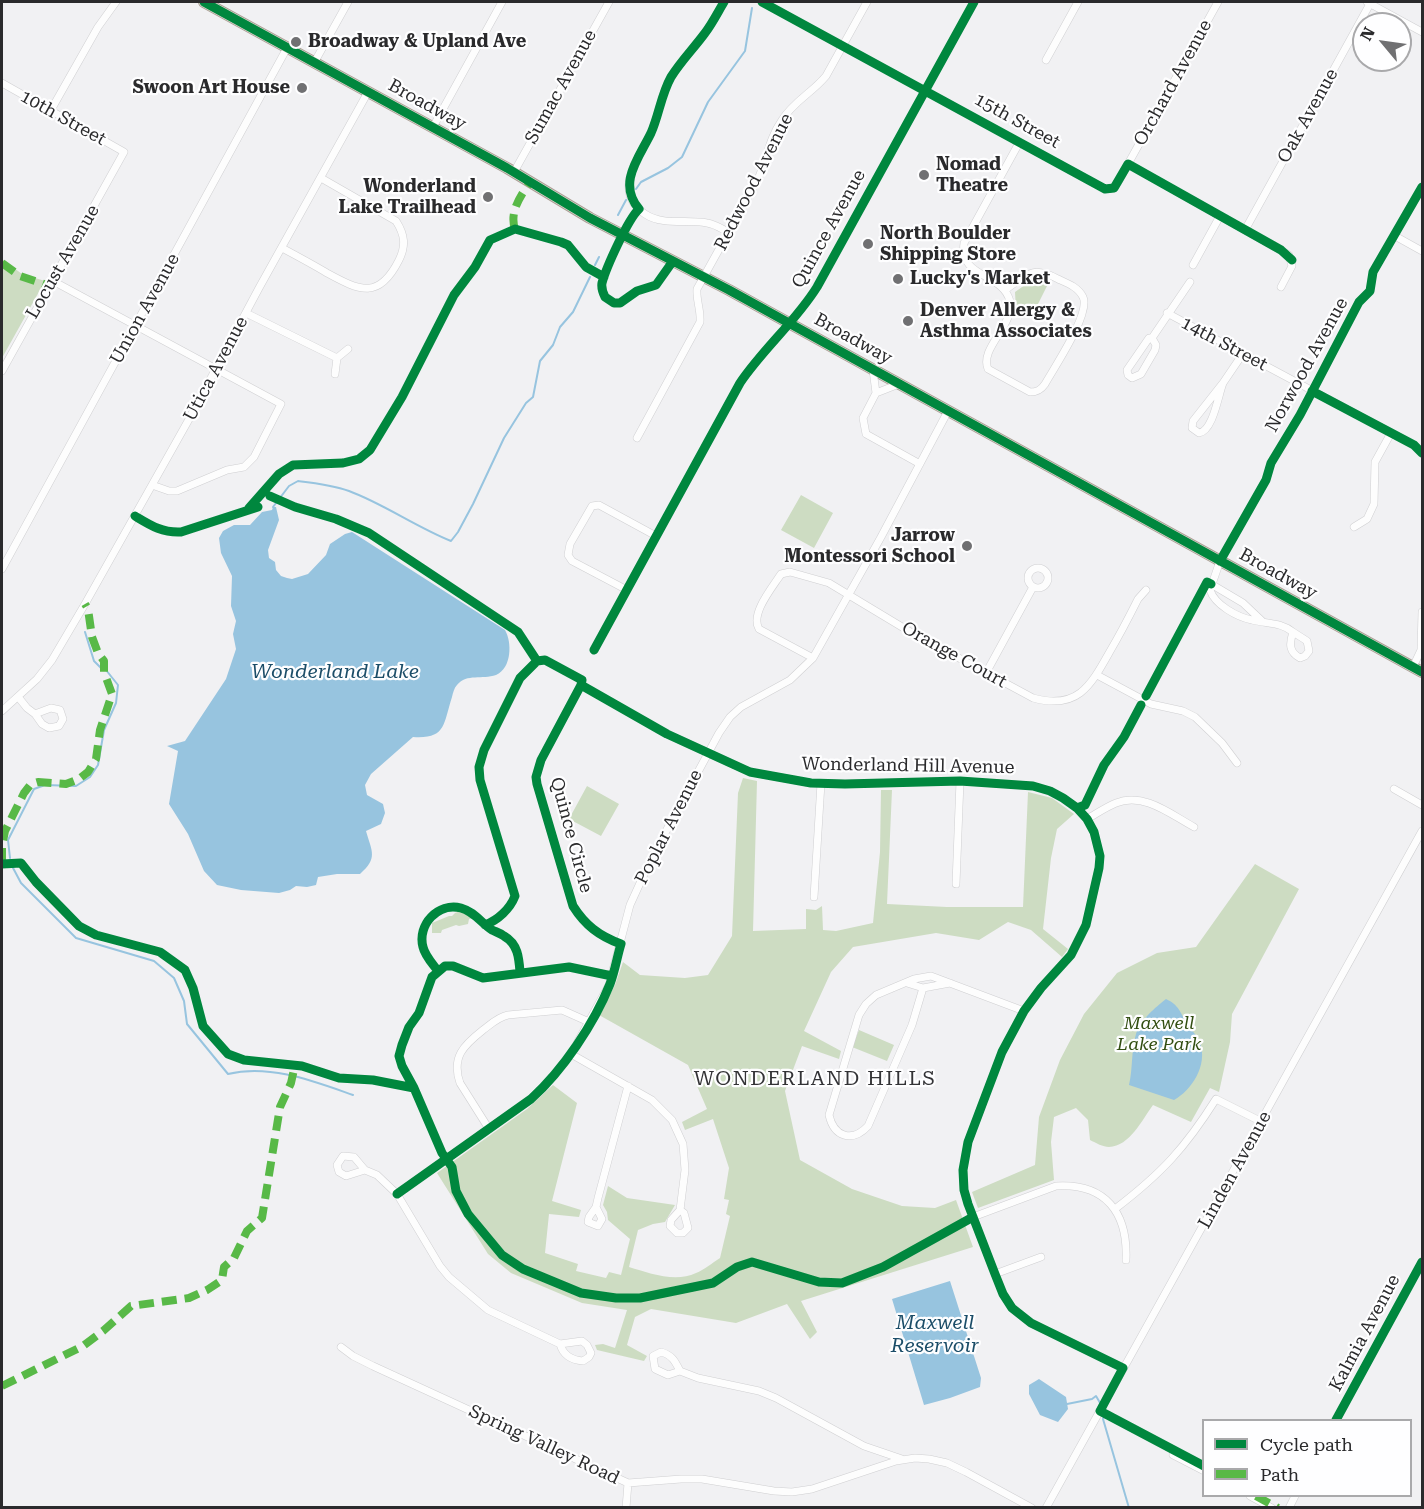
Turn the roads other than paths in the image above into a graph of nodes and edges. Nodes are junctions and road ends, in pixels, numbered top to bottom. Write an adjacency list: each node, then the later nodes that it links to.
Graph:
1 (116, 2): 21 (street)
2 (204, 2): 15 (main road, Broadway)
3 (348, 2): 17 (street)
4 (502, 2): 22 (street)
5 (609, 2): 26 (street, Sumac Avenue)
6 (724, 2): 31 (street)
7 (762, 2): 14 (street, 15th Street)
8 (867, 2): 14 (street, Redwood Avenue)
9 (974, 2): 19 (street, Quince Avenue)
10 (1078, 2): 16 (street)
11 (1218, 2): 25 (street, Orchard Avenue)
12 (1369, 2): 13 (street); 30 (street, Oak Avenue)
13 (1422, 32)
14 (843, 45): 19 (street, 15th Street); 31 (street, Redwood Avenue)
15 (287, 48): 17 (main road, Broadway); 44 (street, Union Avenue)
16 (1046, 60)
17 (314, 63): 20 (main road, Broadway)
18 (2, 83): 21 (street, 10th Street)
19 (924, 89): 23 (street, 15th Street); 43 (street, Quince Avenue)
20 (368, 92): 22 (main road, Broadway); 27 (street, Utica Avenue)
21 (51, 110): 24 (street, 10th Street)
22 (433, 127): 26 (main road, Broadway)
23 (1019, 143): 25 (street, 15th Street); 40 (street)
24 (124, 152): 37 (street, Locust Avenue)
25 (1128, 164): 29 (street)
26 (514, 172): 36 (main road, Broadway)
27 (321, 178): 33 (street, Utica Avenue); 33 (street)
28 (1422, 187): 32 (street, Norwood Avenue)
29 (1220, 216): 30 (street); 35 (street)
30 (1245, 230): 39 (street)
31 (728, 232): 36 (street, Redwood Avenue)
32 (1395, 236): 34 (street); 55 (street, Norwood Avenue)
33 (282, 248): 41 (street, Utica Avenue)
34 (1422, 251)
35 (1193, 265)
36 (703, 277): 43 (main road, Broadway); 59 (street, Redwood Avenue)
37 (53, 281): 44 (street); 51 (street, Locust Avenue)
38 (1190, 282): 42 (street)
39 (1281, 287)
40 (1005, 290): 40 (street)
41 (246, 313): 48 (street); 49 (street, Utica Avenue)
42 (1167, 314): 45 (street); 47 (street, 14th Street)
43 (788, 323): 50 (main road, Broadway); 64 (street, Quince Avenue)
44 (135, 326): 49 (street); 66 (street, Union Avenue)
45 (1152, 338): 45 (street)
46 (348, 349): 48 (street)
47 (1242, 355): 53 (street); 55 (street, 14th Street)
48 (337, 358): 52 (street)
49 (217, 369): 62 (street, Utica Avenue); 62 (street)
50 (873, 370): 54 (main road, Broadway); 56 (street)
51 (2, 371)
52 (335, 374)
53 (1222, 383): 53 (street)
54 (899, 384): 56 (street); 57 (main road, Broadway)
55 (1312, 391): 58 (street, 14th Street); 65 (street, Norwood Avenue)
56 (876, 393): 61 (street)
57 (948, 411): 61 (street, Poplar Avenue); 65 (main road, Broadway)
58 (1391, 433): 60 (street, 14th Street); 63 (street)
59 (637, 438)
60 (1422, 453)
61 (920, 464): 71 (street, Poplar Avenue)
62 (152, 485): 81 (street, Utica Avenue)
63 (1354, 526)
64 (656, 536): 69 (street, Quince Avenue); 69 (street)
65 (1220, 561): 67 (street, Norwood Avenue); 77 (main road, Broadway)
66 (2, 568)
67 (1211, 584): 73 (street); 73 (street)
68 (1033, 587): 78 (street)
69 (627, 590): 75 (street, Quince Avenue)
70 (1146, 590): 79 (street)
71 (849, 594): 76 (street, Poplar Avenue); 76 (street, Orange Court); 78 (street, Orange Court)
72 (1422, 612): 77 (street)
73 (1264, 622): 74 (street)
74 (1293, 632)
75 (594, 650)
76 (813, 658): 84 (street, Poplar Avenue)
77 (1418, 669)
78 (986, 673): 79 (street, Orange Court)
79 (1097, 675): 85 (street)
80 (581, 685): 84 (street, Wonderland Hill Avenue); 95 (street, Quince Circle)
81 (19, 698): 82 (street); 83 (street)
82 (2, 711)
83 (35, 714)
84 (708, 753): 87 (street, Wonderland Hill Avenue); 95 (street, Poplar Avenue)
85 (1237, 763)
86 (960, 781): 87 (street, Wonderland Hill Avenue); 90 (street, Wonderland Hill Avenue); 93 (street)
87 (821, 783): 94 (street)
88 (1394, 789): 89 (street)
89 (1422, 805)
90 (1087, 819): 91 (street); 99 (street, Wonderland Hill Avenue)
91 (1194, 827)
92 (1422, 831): 103 (street, Linden Avenue)
93 (956, 884)
94 (814, 897)
95 (621, 944): 100 (street, Poplar Avenue)
96 (950, 982): 97 (street); 98 (street); 99 (street)
97 (907, 983): 98 (street); 98 (street)
98 (923, 988)
99 (1024, 1011): 110 (street, Wonderland Hill Avenue)
100 (589, 1022): 101 (street, Poplar Avenue); 104 (street)
101 (571, 1054): 102 (street); 104 (street, Poplar Avenue)
102 (628, 1086): 107 (street); 109 (street)
103 (1262, 1122): 108 (street); 117 (street, Linden Avenue)
104 (489, 1129): 106 (street, Poplar Avenue)
105 (365, 1170): 106 (street)
106 (397, 1194): 115 (street)
107 (596, 1207)
108 (1115, 1209): 110 (street); 112 (street)
109 (680, 1210)
110 (973, 1217): 114 (street, Wonderland Hill Avenue)
111 (1041, 1257): 114 (street)
112 (1126, 1260)
113 (1422, 1262): 119 (street, Kalmia Avenue)
114 (995, 1274): 117 (street, Wonderland Hill Avenue)
115 (560, 1344)
116 (341, 1347): 123 (street, Spring Valley Road)
117 (1123, 1368): 127 (street, Linden Avenue)
118 (680, 1371): 121 (street)
119 (1337, 1419)
120 (1173, 1455): 122 (street)
121 (904, 1459): 123 (street, Spring Valley Road); 126 (street, Spring Valley Road)
122 (1202, 1470)
123 (628, 1483): 125 (street)
124 (1252, 1497): 128 (street)
125 (626, 1508)
126 (1032, 1508)
127 (1046, 1508)
128 (1272, 1508)

